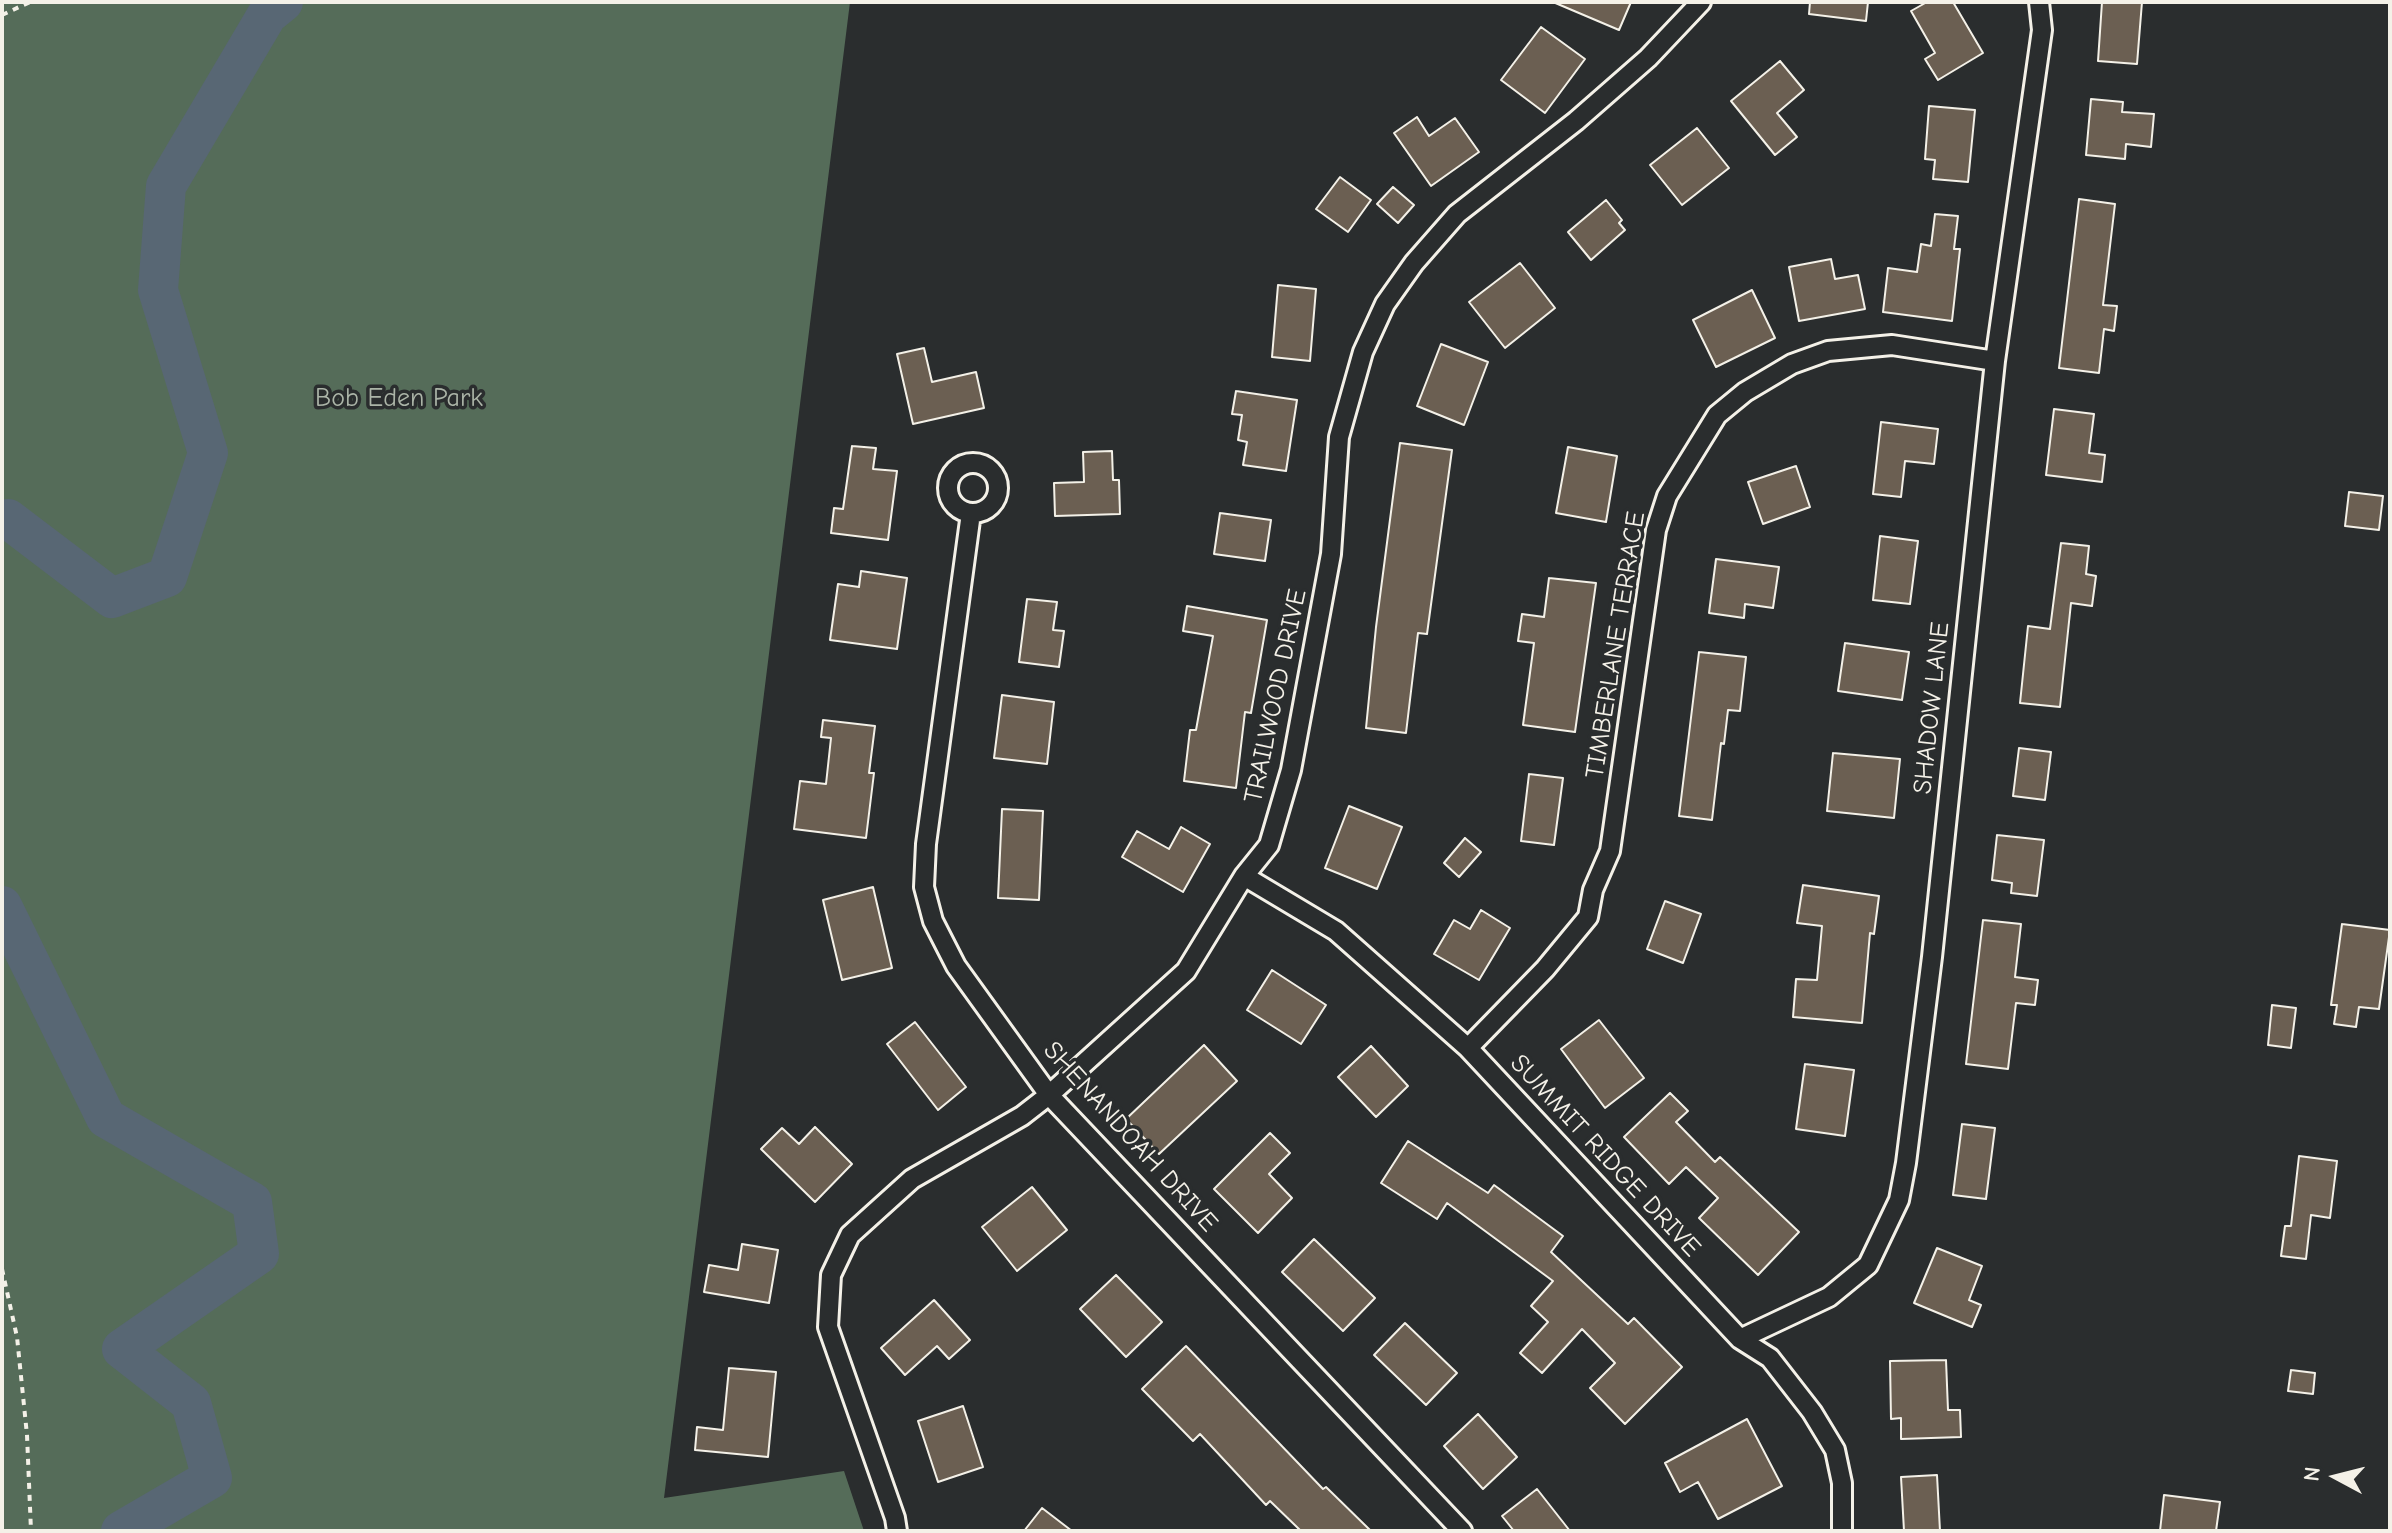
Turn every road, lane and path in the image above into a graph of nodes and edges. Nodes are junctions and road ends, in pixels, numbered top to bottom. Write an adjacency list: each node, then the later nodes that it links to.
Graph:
1 (30, 2): 4 (path)
2 (1701, 2): 7 (street, TRAILWOOD DRIVE)
3 (2039, 2): 5 (street, SHADOW LANE)
4 (2, 15)
5 (1995, 361): 8 (street, TIMBERLANE TERRACE); 11 (street, SHADOW LANE)
6 (971, 513): 9 (street, SHENANDOAH DRIVE)
7 (1244, 876): 8 (street, SUMMIT RIDGE DRIVE); 9 (street, TRAILWOOD DRIVE)
8 (1468, 1048): 11 (street, SUMMIT RIDGE DRIVE)
9 (1049, 1095): 13 (street, TRAILWOOD DRIVE); 14 (street, SHENANDOAH DRIVE)
10 (2, 1269): 12 (path)
11 (1740, 1339): 15 (street, SUMMIT RIDGE DRIVE)
12 (31, 1531)
13 (897, 1531)
14 (1462, 1531)
15 (1842, 1531)

